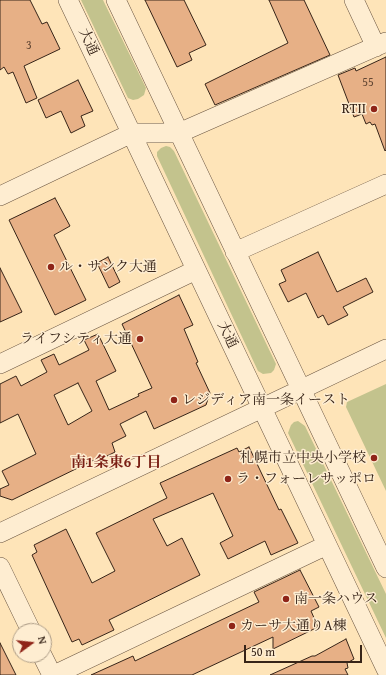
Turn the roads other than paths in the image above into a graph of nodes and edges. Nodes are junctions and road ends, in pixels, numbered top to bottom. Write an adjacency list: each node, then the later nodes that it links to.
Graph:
1 (68, 0): 5 (street, 大通)
2 (116, 0): 6 (street)
3 (354, 0): 4 (street)
4 (381, 45): 6 (street)
5 (132, 133): 6 (street); 8 (street); 10 (street, 大通)
6 (180, 133): 9 (street)
7 (386, 184): 9 (street)
8 (0, 196)
9 (235, 252): 13 (street)
10 (196, 270): 12 (street); 14 (street, 大通)
11 (386, 349): 13 (street)
12 (0, 364)
13 (301, 389): 14 (street); 18 (street)
14 (262, 407): 15 (street); 16 (street, 大通)
15 (0, 533)
16 (327, 545): 21 (street, 大通); 22 (street)
17 (0, 567): 19 (street)
18 (386, 568)
19 (27, 623)
20 (46, 663): 22 (street)
21 (386, 669)
22 (53, 675)

